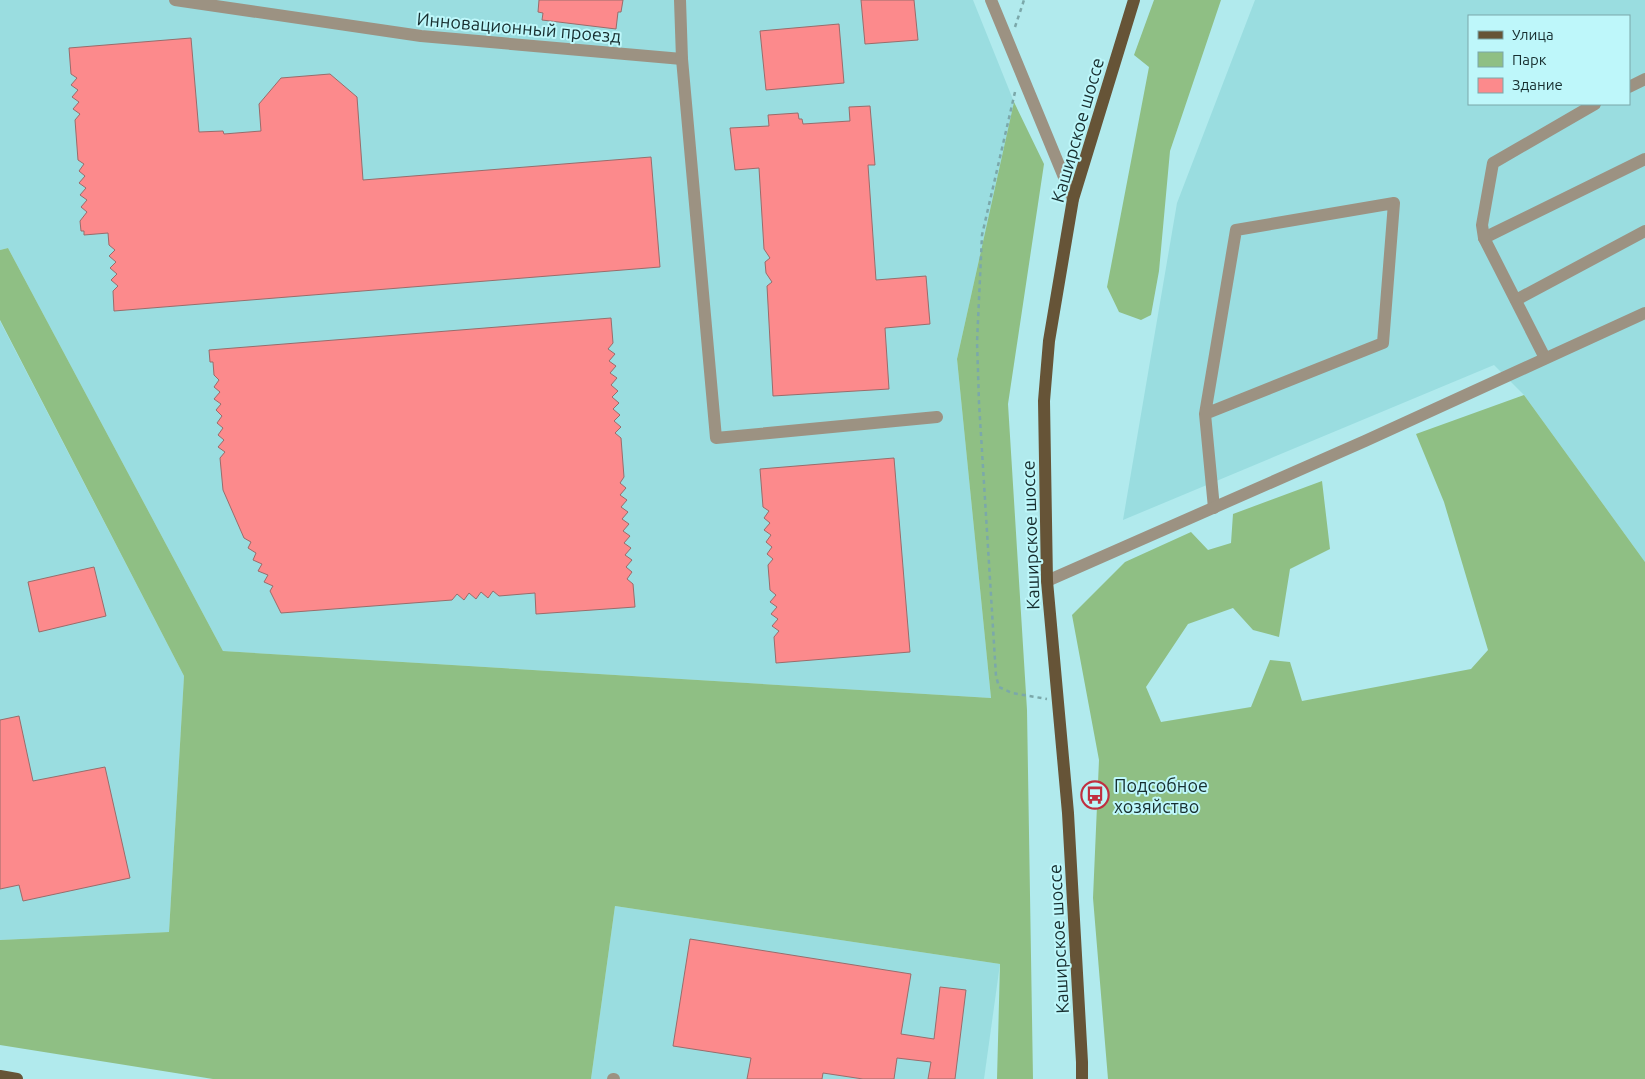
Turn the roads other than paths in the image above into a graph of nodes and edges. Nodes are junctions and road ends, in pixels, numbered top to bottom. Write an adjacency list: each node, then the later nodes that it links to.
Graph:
1 (175, 0): 5 (street, Инновационный проезд)
2 (680, 0): 5 (street)
3 (991, 0): 10 (street)
4 (1134, 0): 10 (main road, Каширское шоссе)
5 (682, 59): 17 (street)
6 (1645, 80): 7 (street)
7 (1630, 87)
8 (1593, 105): 12 (street)
9 (1645, 159): 12 (street)
10 (1073, 199): 19 (main road, Каширское шоссе)
11 (1645, 231): 13 (street)
12 (1484, 238): 13 (street)
13 (1516, 300): 15 (street)
14 (1645, 313): 15 (street)
15 (1546, 358): 18 (street)
16 (1205, 414): 16 (street); 18 (street)
17 (937, 417)
18 (1214, 508): 19 (street)
19 (1047, 581): 22 (main road, Каширское шоссе)
20 (0, 1076): 21 (main road)
21 (17, 1079)
22 (1082, 1079)

